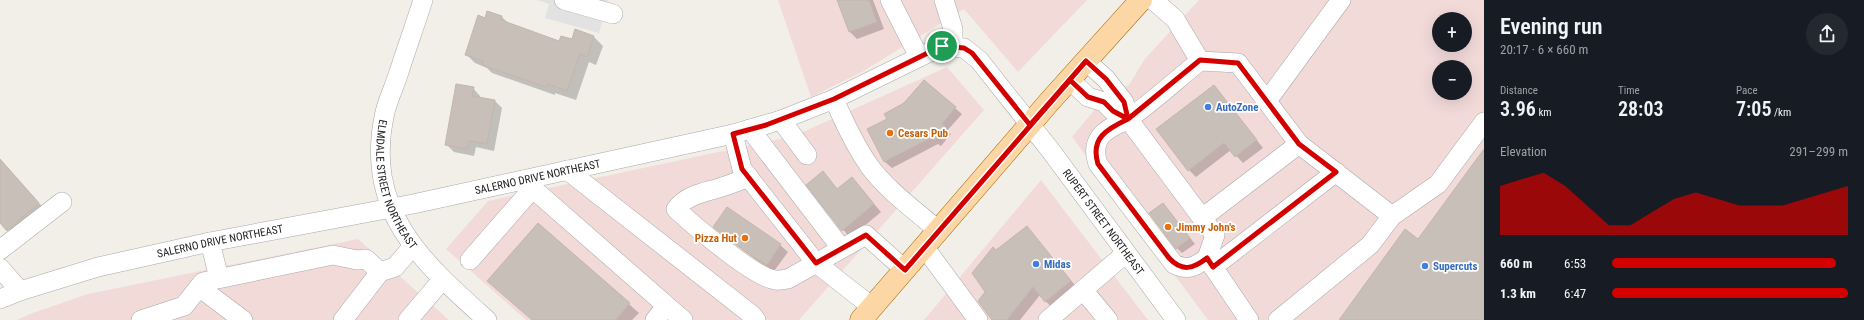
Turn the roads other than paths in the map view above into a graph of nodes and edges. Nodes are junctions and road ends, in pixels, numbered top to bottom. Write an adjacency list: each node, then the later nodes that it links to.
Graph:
1 (423, 0): 28 (street, ELMDALE STREET NORTHEAST)
2 (564, 0): 8 (street)
3 (890, 0): 10 (street)
4 (944, 0): 9 (street)
5 (1142, 0): 12 (main road)
6 (1153, 0): 11 (street)
7 (1338, 1): 15 (street)
8 (613, 14)
9 (953, 46): 10 (street, SALERNO DRIVE NORTHEAST); 19 (street)
10 (920, 57): 14 (street, SALERNO DRIVE NORTHEAST)
11 (1200, 60): 15 (street); 16 (street)
12 (1086, 61): 13 (main road); 16 (street)
13 (1070, 80): 16 (street); 19 (main road)
14 (834, 99): 17 (street, SALERNO DRIVE NORTHEAST); 31 (street)
15 (1266, 101): 21 (street)
16 (1128, 119): 30 (street); 40 (street)
17 (780, 120): 20 (street, SALERNO DRIVE NORTHEAST); 22 (street)
18 (1484, 122): 29 (street)
19 (1030, 125): 31 (main road); 37 (street, RUPERT STREET NORTHEAST)
20 (742, 132): 23 (street, SALERNO DRIVE NORTHEAST); 25 (street); 34 (street)
21 (1299, 144): 24 (street); 30 (street)
22 (807, 155)
23 (567, 170): 26 (street, SALERNO DRIVE NORTHEAST); 60 (street)
24 (1336, 172): 29 (street); 40 (street)
25 (749, 177): 39 (street); 39 (street)
26 (528, 184): 28 (street, SALERNO DRIVE NORTHEAST); 38 (street); 50 (street)
27 (62, 202): 36 (street)
28 (391, 208): 32 (street, SALERNO DRIVE NORTHEAST); 33 (street, ELMDALE STREET NORTHEAST)
29 (1392, 216): 66 (street)
30 (1202, 218): 40 (street)
31 (939, 232): 35 (main road)
32 (210, 242): 44 (street); 48 (street, SALERNO DRIVE NORTHEAST)
33 (413, 246): 43 (street); 45 (street, ELMDALE STREET NORTHEAST)
34 (842, 248): 39 (street); 42 (street)
35 (925, 248): 42 (main road); 61 (street)
36 (0, 250)
37 (1126, 253): 47 (street); 64 (street, RUPERT STREET NORTHEAST)
38 (470, 260)
39 (816, 263): 52 (street)
40 (1210, 263): 65 (street)
41 (0, 268): 48 (street)
42 (905, 270): 52 (main road)
43 (380, 272): 44 (street); 56 (street)
44 (219, 278): 46 (street)
45 (442, 280): 53 (street); 57 (street, ELMDALE STREET NORTHEAST)
46 (199, 287): 51 (street); 55 (street)
47 (1083, 290): 62 (street); 63 (street)
48 (20, 291): 49 (street, SALERNO DRIVE NORTHEAST)
49 (0, 300)
50 (666, 306): 58 (street); 59 (street)
51 (179, 313): 54 (street)
52 (867, 314)
53 (414, 318)
54 (142, 320)
55 (244, 320)
56 (343, 320)
57 (487, 320)
58 (654, 320)
59 (682, 320)
60 (756, 320)
61 (978, 320)
62 (1048, 320)
63 (1108, 320)
64 (1176, 320)
65 (1249, 320)
66 (1278, 320)

